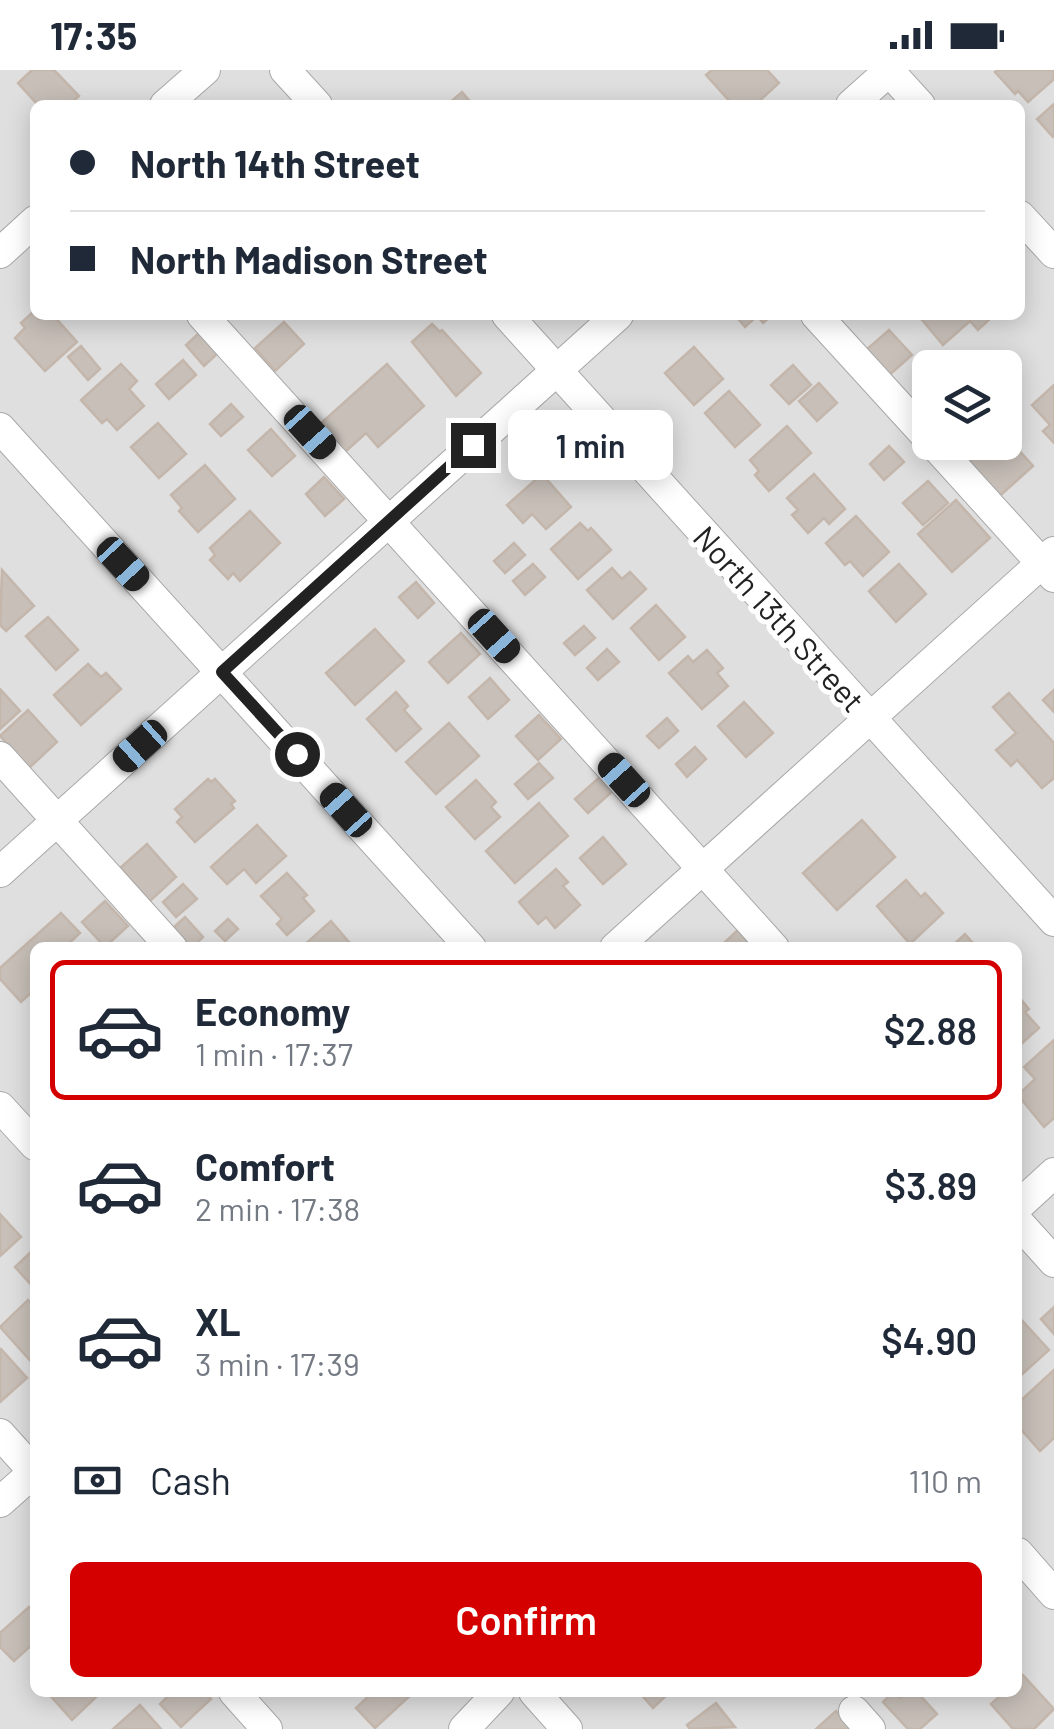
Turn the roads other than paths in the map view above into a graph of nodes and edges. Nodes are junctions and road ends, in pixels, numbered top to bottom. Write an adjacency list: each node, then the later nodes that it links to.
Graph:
1 (205, 70): 4 (street)
2 (285, 70): 5 (street)
3 (889, 70): 6 (street); 7 (street)
4 (171, 100)
5 (312, 100)
6 (856, 100)
7 (916, 100)
8 (1025, 221): 11 (street)
9 (30, 226): 10 (street)
10 (0, 253)
11 (1054, 253)
12 (207, 320): 20 (street)
13 (511, 320): 16 (street, North 13th Street)
14 (612, 320): 16 (street)
15 (821, 320): 17 (street)
16 (556, 370): 20 (street); 23 (street, North 13th Street)
17 (912, 420)
18 (0, 428): 22 (street)
19 (949, 460): 21 (street)
20 (390, 520): 22 (street); 26 (street)
21 (1050, 564): 23 (street)
22 (222, 672): 25 (street); 30 (street)
23 (870, 718): 26 (street); 28 (street, North 13th Street)
24 (0, 758): 25 (street)
25 (58, 820): 27 (street); 29 (street)
26 (702, 868): 31 (street); 32 (street)
27 (0, 872)
28 (1054, 921)
29 (167, 942)
30 (466, 942)
31 (622, 942)
32 (769, 942)
33 (0, 1107): 34 (street)
34 (30, 1140)
35 (1054, 1173): 36 (street)
36 (1022, 1202)
37 (1022, 1226): 38 (street)
38 (1054, 1262)
39 (0, 1434): 40 (street)
40 (30, 1467)
41 (30, 1476): 42 (street)
42 (0, 1502)
43 (1022, 1558): 44 (street)
44 (1054, 1594)
45 (238, 1697): 48 (street)
46 (494, 1697): 49 (street)
47 (538, 1697): 50 (street)
48 (267, 1729)
49 (464, 1729)
50 (567, 1729)

